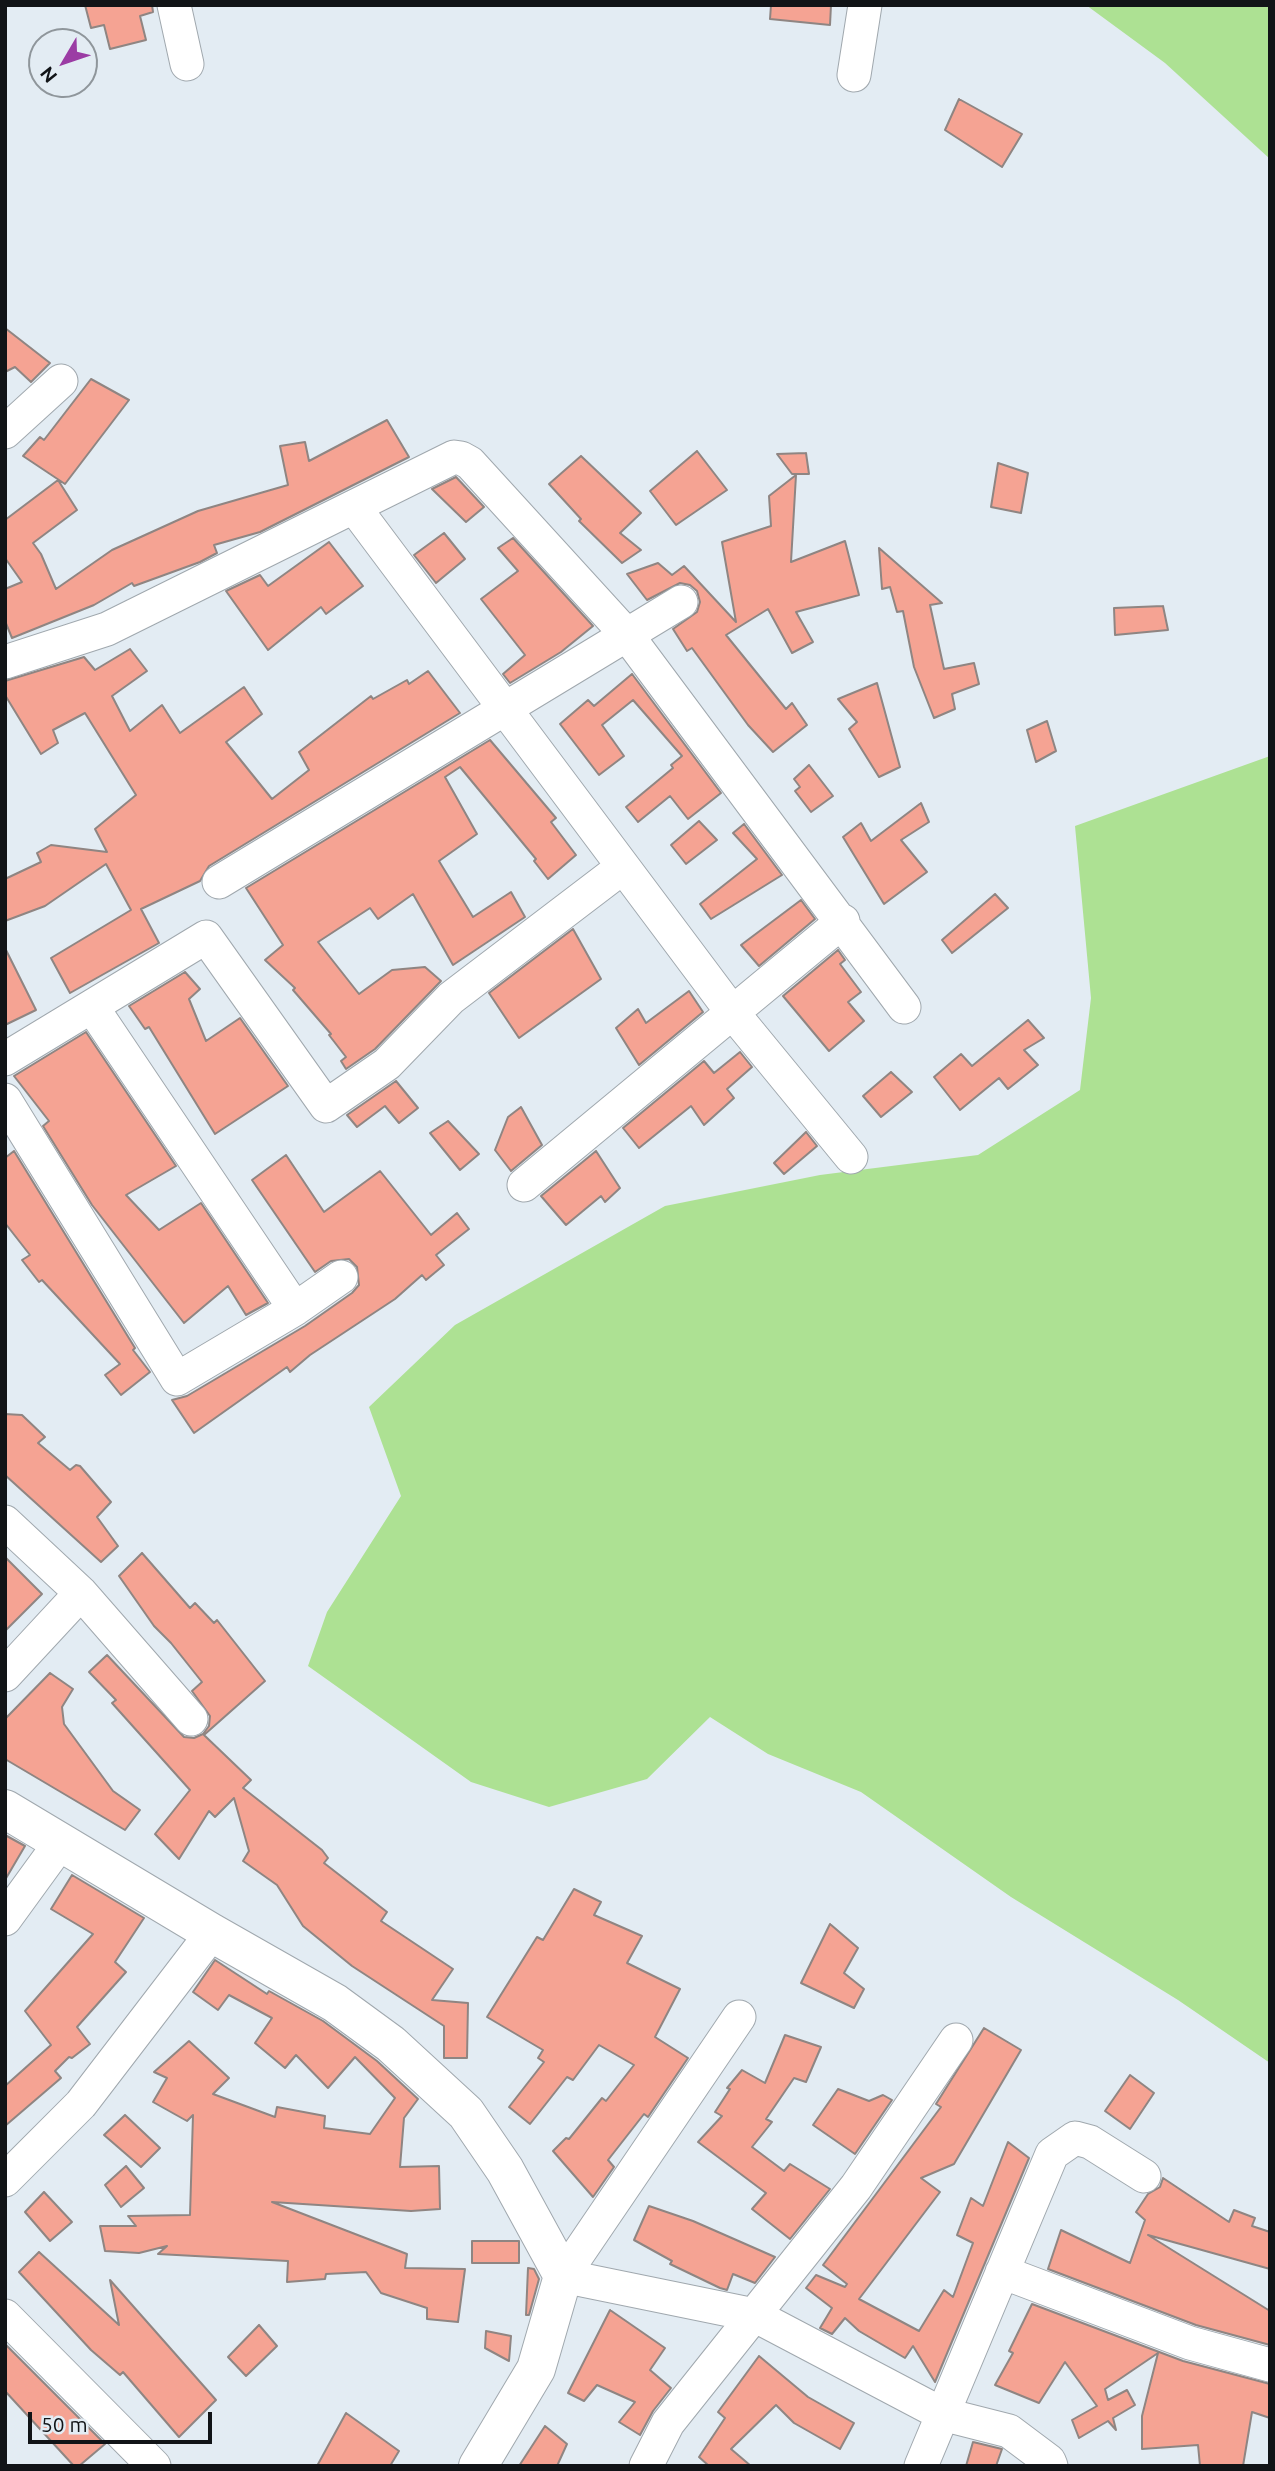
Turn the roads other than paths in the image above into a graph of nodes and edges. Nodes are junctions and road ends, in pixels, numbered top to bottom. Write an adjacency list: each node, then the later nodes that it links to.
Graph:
1 (174, 5): 3 (street)
2 (865, 5): 4 (street)
3 (187, 64)
4 (854, 75)
5 (61, 381): 6 (street)
6 (5, 432)
7 (354, 507): 9 (street); 10 (street); 11 (street)
8 (681, 602): 9 (street)
9 (627, 635): 11 (street); 14 (street)
10 (5, 662)
11 (505, 707): 12 (street); 13 (street)
12 (623, 867): 15 (street); 17 (street)
13 (219, 882)
14 (843, 921): 16 (street); 17 (street)
15 (92, 1007): 18 (street); 23 (street)
16 (904, 1007)
17 (732, 1013): 20 (street); 21 (street)
18 (5, 1059)
19 (5, 1100): 23 (street)
20 (852, 1157)
21 (524, 1185)
22 (341, 1278): 23 (street)
23 (295, 1309)
24 (5, 1521): 25 (street)
25 (81, 1593): 26 (street); 27 (street)
26 (5, 1675)
27 (191, 1719)
28 (5, 1809): 29 (main road)
29 (61, 1842): 30 (street); 31 (main road)
30 (5, 1919)
31 (212, 1933): 35 (street); 37 (main road)
32 (739, 2017): 37 (street)
33 (956, 2040): 38 (street)
34 (1144, 2176): 36 (street)
35 (5, 2180)
36 (1002, 2272): 40 (street); 41 (street)
37 (563, 2276): 38 (street); 43 (main road)
38 (754, 2315): 41 (street); 44 (street)
39 (5, 2316): 42 (street)
40 (1270, 2365)
41 (942, 2414): 45 (street); 46 (street)
42 (154, 2466)
43 (478, 2466)
44 (646, 2466)
45 (921, 2466)
46 (1051, 2466)

